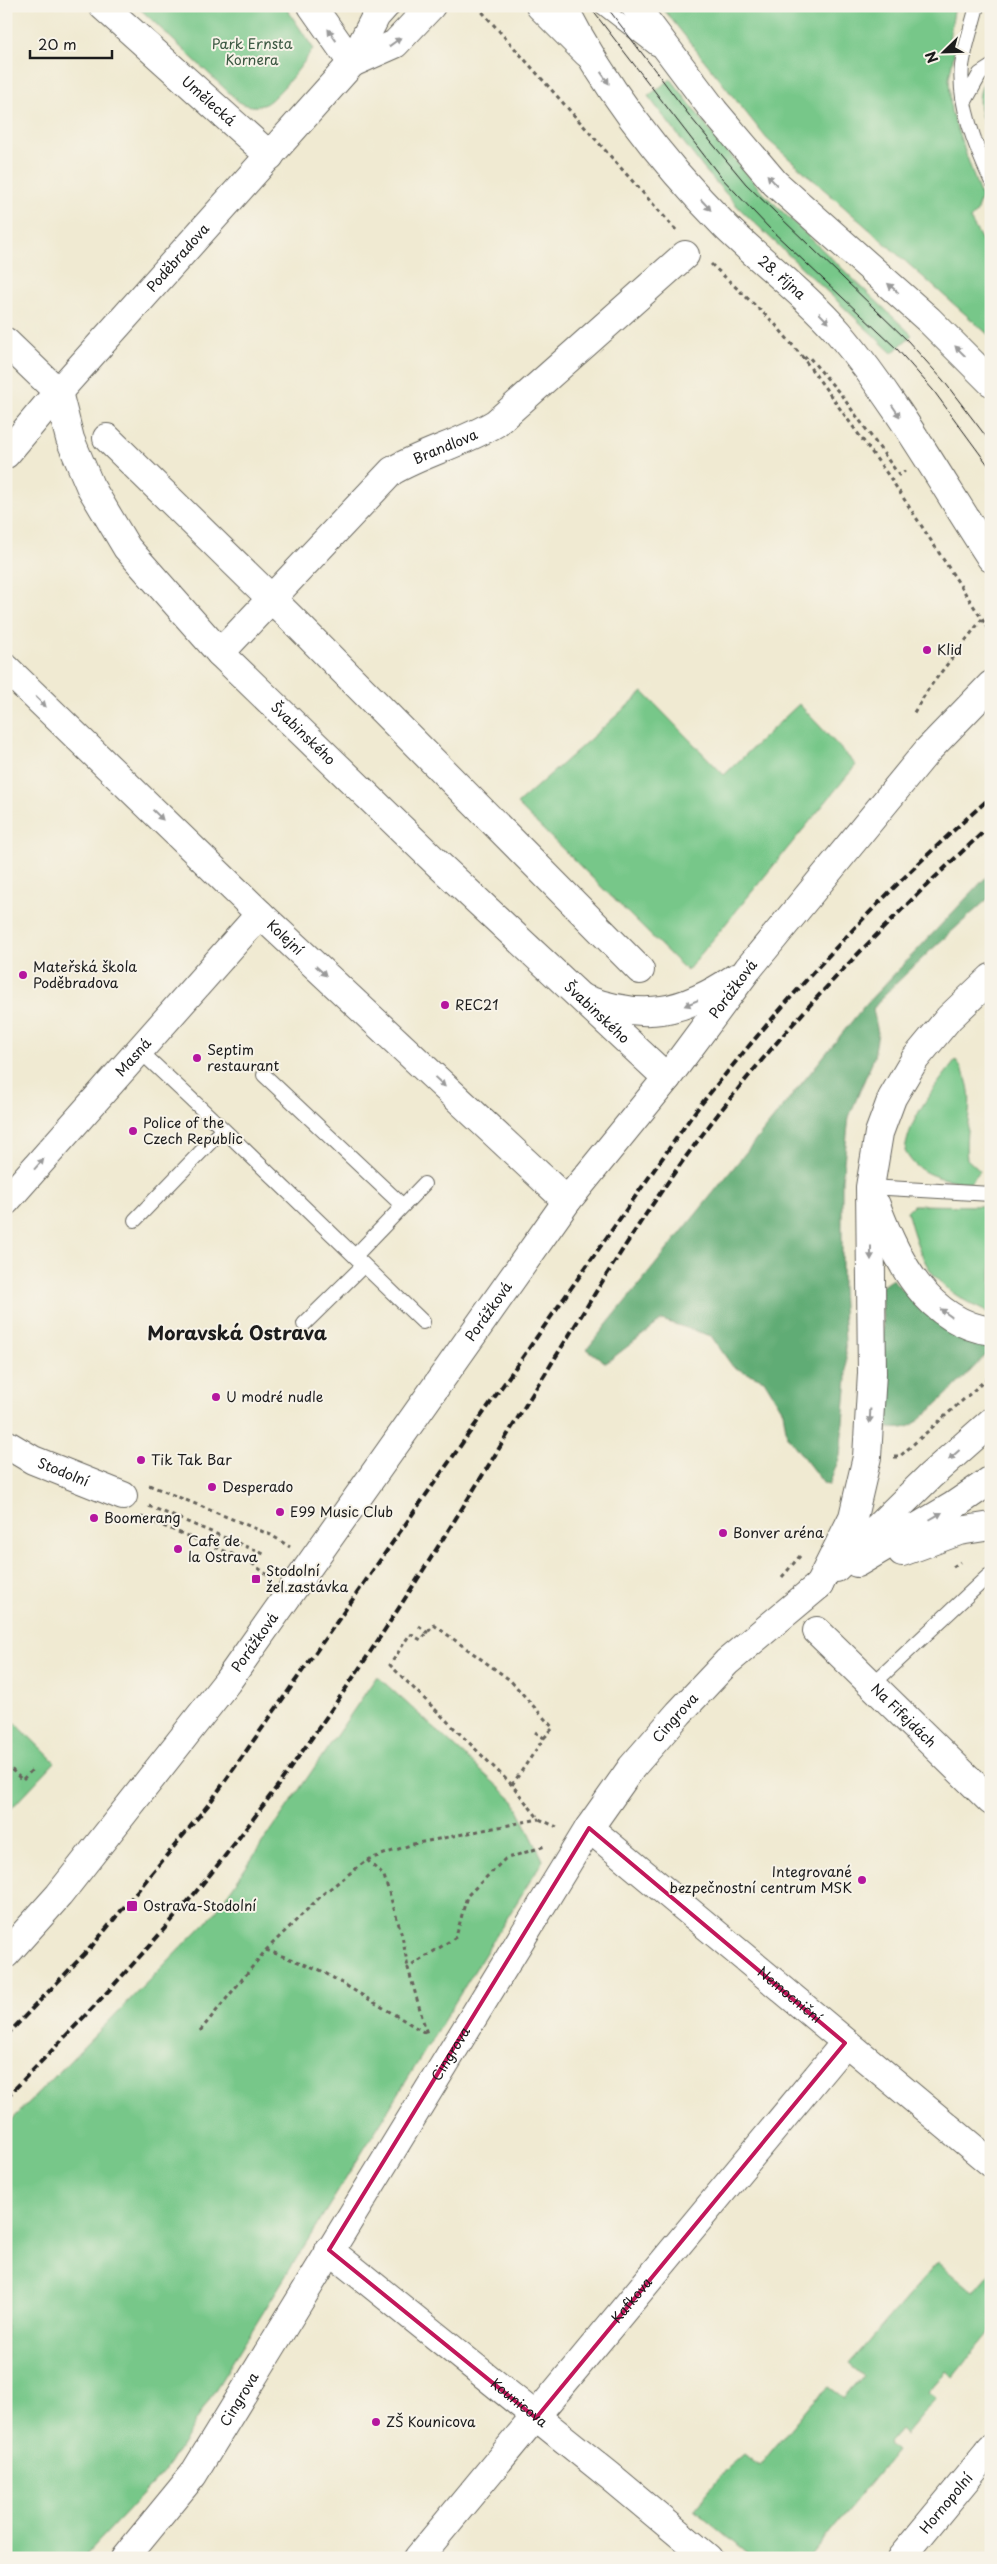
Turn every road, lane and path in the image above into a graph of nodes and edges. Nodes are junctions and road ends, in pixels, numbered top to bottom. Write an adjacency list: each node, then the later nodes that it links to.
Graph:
1 (103, 6): 16 (main road, Umělecká)
2 (312, 6): 12 (main road, one-way to 2)
3 (385, 6): 12 (main road, Poděbradova)
4 (431, 6): 12 (main road, Poděbradova, one-way to 4)
5 (477, 6): 18 (path)
6 (540, 6): 11 (main road)
7 (563, 6): 11 (main road, 28. října)
8 (601, 6): 14 (lane)
9 (635, 6): 14 (main road)
10 (978, 6): 15 (lane)
11 (590, 56): 26 (main road, 28. října, one-way to 26)
12 (352, 63): 16 (main road, Poděbradova)
13 (991, 67): 15 (lane)
14 (682, 68): 21 (main road, one-way to 14)
15 (965, 102): 17 (lane)
16 (270, 156): 22 (main road, Poděbradova)
17 (991, 180)
18 (689, 248): 20 (path); 27 (main road, Brandlova)
19 (6, 342): 22 (main road)
20 (804, 359): 25 (path); 28 (path)
21 (991, 382)
22 (58, 392): 24 (main road, Poděbradova); 30 (main road, Švabinského)
23 (107, 438): 27 (main road)
24 (6, 454)
25 (906, 470)
26 (991, 558)
27 (271, 599): 30 (main road, Brandlova); 36 (main road)
28 (982, 619): 29 (path); 33 (path)
29 (991, 632)
30 (220, 653): 38 (main road, Švabinského)
31 (6, 668): 34 (main road, Kolejní, one-way to 34)
32 (991, 685): 35 (main road, Porážková)
33 (913, 714)
34 (260, 914): 39 (main road, Masná); 47 (main road, Kolejní, one-way to 47)
35 (748, 969): 38 (main road, one-way to 38); 41 (main road, Porážková)
36 (640, 970)
37 (988, 983): 44 (main road)
38 (577, 995): 41 (main road, Švabinského)
39 (140, 1052): 42 (lane); 46 (main road, Masná, one-way to 39)
40 (264, 1075): 48 (lane)
41 (667, 1078): 47 (main road, Porážková)
42 (223, 1129): 49 (lane); 50 (lane)
43 (424, 1184): 48 (lane)
44 (870, 1187): 45 (lane); 53 (main road, one-way to 44); 66 (main road, one-way to 66)
45 (991, 1194)
46 (6, 1201)
47 (567, 1201): 63 (main road, Porážková)
48 (403, 1206): 50 (lane)
49 (136, 1220)
50 (360, 1261): 51 (lane); 52 (lane)
51 (423, 1322)
52 (304, 1324)
53 (991, 1331)
54 (991, 1375): 57 (path)
55 (991, 1422): 66 (main road, one-way to 66)
56 (6, 1444): 59 (main road, Stodolní)
57 (890, 1457)
58 (991, 1480): 66 (main road, one-way to 58)
59 (123, 1496): 62 (path); 63 (path); 67 (path)
60 (991, 1526): 66 (main road)
61 (805, 1548): 65 (path)
62 (264, 1554)
63 (313, 1562): 67 (main road, Porážková)
64 (988, 1576): 71 (lane)
65 (780, 1578)
66 (819, 1585): 80 (main road, Cingrova)
67 (292, 1592): 84 (main road, Porážková)
68 (419, 1626): 70 (path)
69 (817, 1631): 71 (main road, Na Fifejdách)
70 (428, 1633): 73 (path); 76 (path)
71 (872, 1685): 77 (main road, Na Fifejdách)
72 (535, 1732): 73 (path)
73 (544, 1738): 76 (path)
74 (6, 1764): 75 (path)
75 (32, 1770)
76 (512, 1786): 78 (path)
77 (991, 1801)
78 (539, 1819): 79 (path); 82 (path)
79 (557, 1828)
80 (589, 1828): 87 (main road, Nemocniční); 89 (main road, Cingrova)
81 (546, 1845): 85 (path)
82 (368, 1860): 83 (path); 85 (path)
83 (266, 1950): 85 (path); 86 (path)
84 (6, 1954)
85 (408, 1968)
86 (200, 2031)
87 (845, 2043): 88 (main road, Nemocniční); 90 (main road, Kafkova)
88 (991, 2163)
89 (329, 2250): 90 (main road, Kounicova); 92 (main road, Cingrova)
90 (536, 2418): 93 (main road, Kafkova); 94 (main road, Kounicova)
91 (991, 2449): 95 (main road, Hornopolní)
92 (125, 2558)
93 (418, 2558)
94 (708, 2558)
95 (901, 2558)

